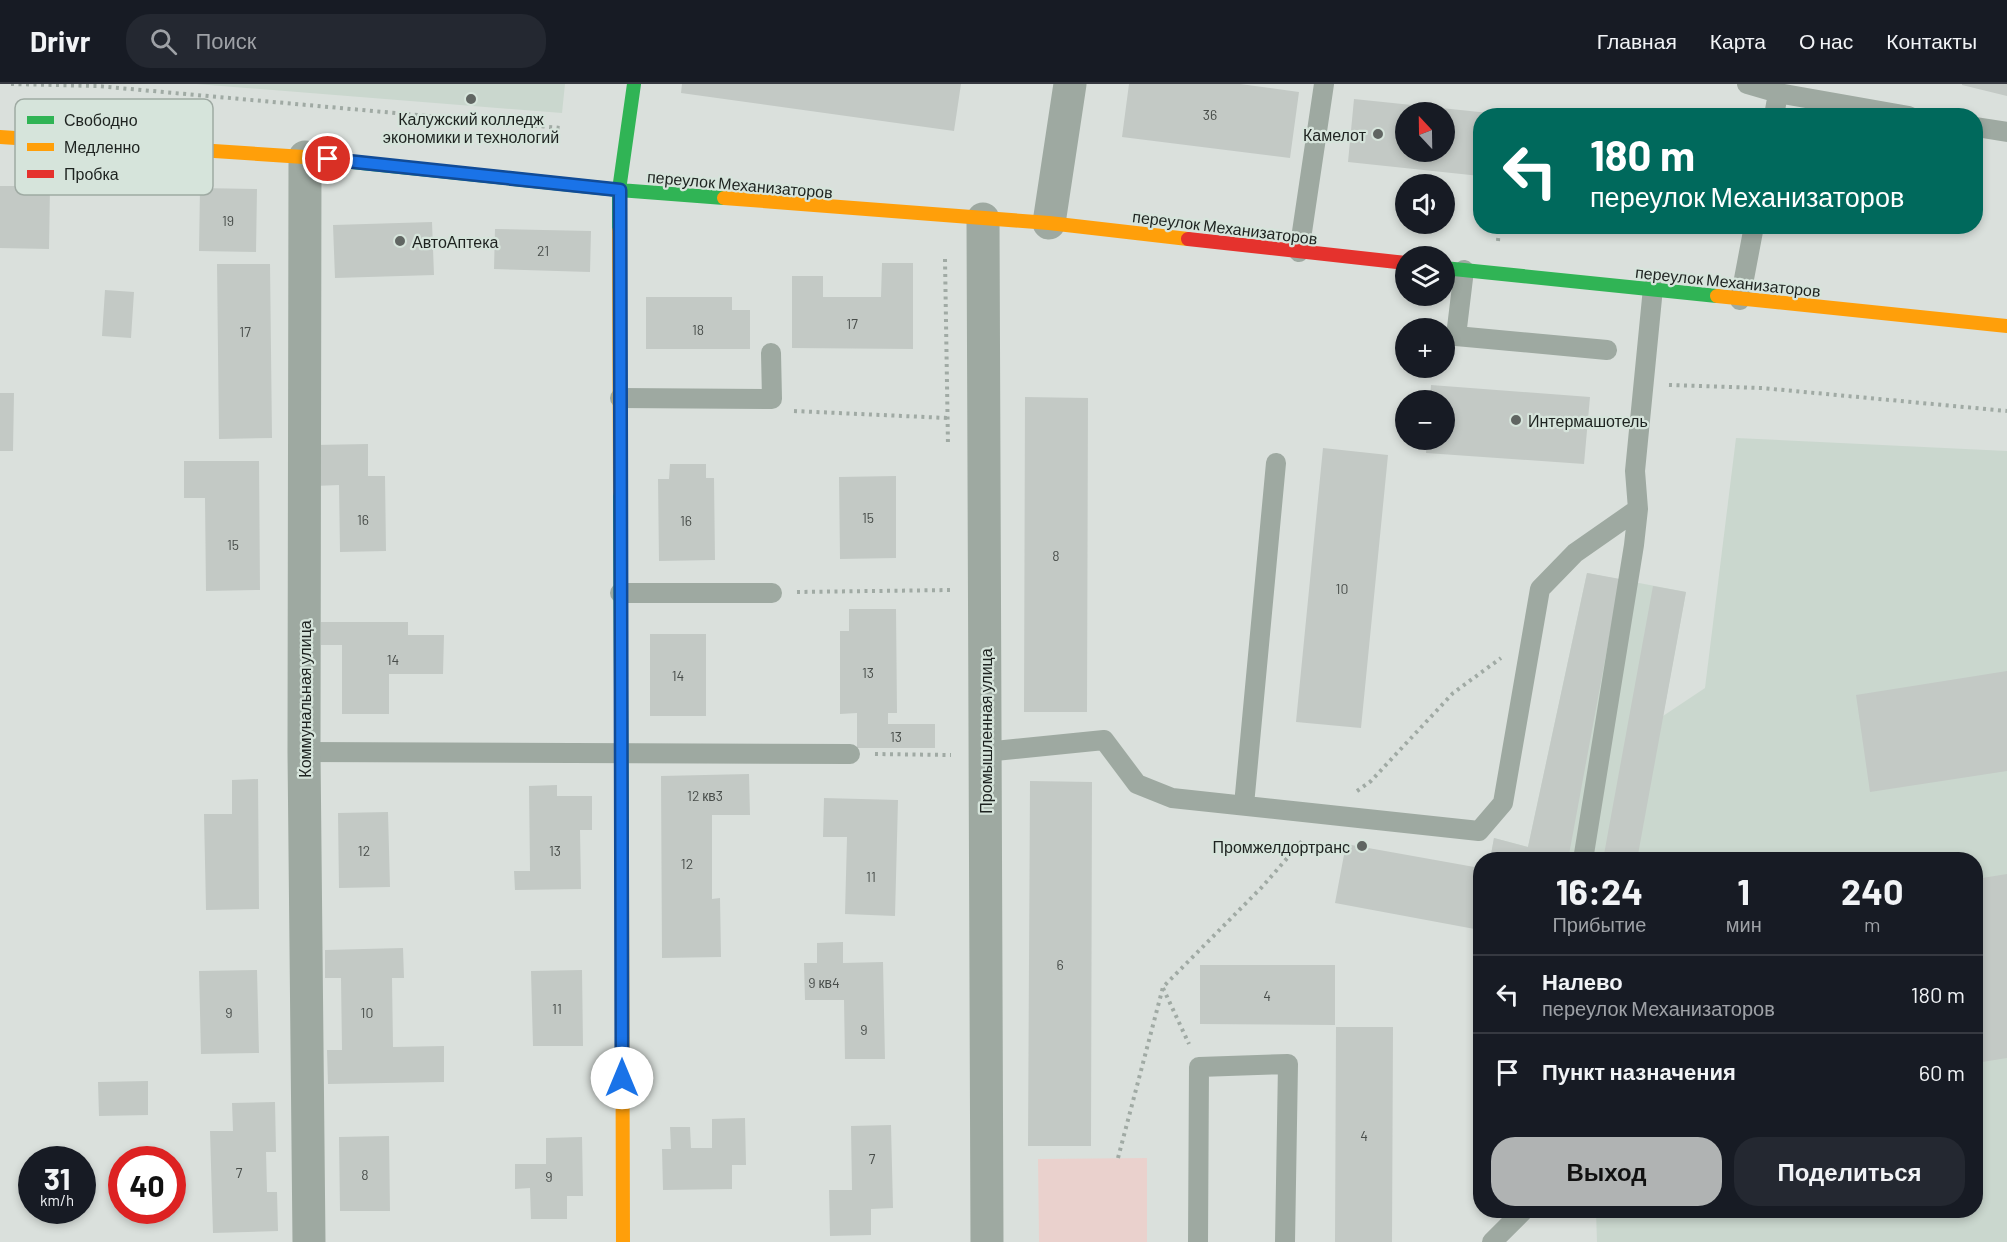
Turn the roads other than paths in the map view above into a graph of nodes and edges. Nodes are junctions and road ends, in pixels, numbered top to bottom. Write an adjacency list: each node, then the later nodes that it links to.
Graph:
1 (634, 84): 14 (street)
2 (1070, 84): 16 (street)
3 (1324, 84): 18 (lane)
4 (1747, 84): 5 (lane)
5 (1778, 93): 6 (lane); 7 (lane)
6 (1775, 108)
7 (1864, 108)
8 (1983, 128): 9 (lane)
9 (2007, 132)
10 (0, 137): 11 (street, переулок Механизаторов)
11 (15, 138)
12 (213, 150): 13 (street, переулок Механизаторов)
13 (305, 156): 14 (street, переулок Механизаторов); 33 (street, Коммунальная улица)
14 (620, 190): 15 (street, переулок Механизаторов); 27 (street)
15 (983, 219): 16 (street, переулок Механизаторов); 34 (street, Промышленная улица)
16 (1049, 223): 18 (street, переулок Механизаторов)
17 (1752, 234): 22 (lane)
18 (1299, 252): 19 (street, переулок Механизаторов)
19 (1395, 262)
20 (1455, 269): 21 (street, переулок Механизаторов)
21 (1653, 288): 22 (street, переулок Механизаторов); 29 (lane)
22 (1740, 300): 24 (street, переулок Механизаторов)
23 (1455, 302): 25 (lane)
24 (2007, 326)
25 (1606, 350)
26 (771, 353): 27 (lane)
27 (620, 398): 30 (street)
28 (1276, 463): 36 (lane)
29 (1638, 509): 36 (lane); 37 (lane)
30 (620, 593): 31 (lane); 32 (street)
31 (772, 593)
32 (620, 751): 33 (lane); 35 (lane); 40 (street)
33 (304, 752): 39 (street, Коммунальная улица)
34 (985, 752): 36 (lane); 41 (street, Промышленная улица)
35 (850, 754)
36 (1244, 806)
37 (1584, 852)
38 (1516, 1218): 44 (lane)
39 (309, 1242)
40 (623, 1242)
41 (987, 1242)
42 (1198, 1242): 43 (lane)
43 (1285, 1242)
44 (1492, 1242)

